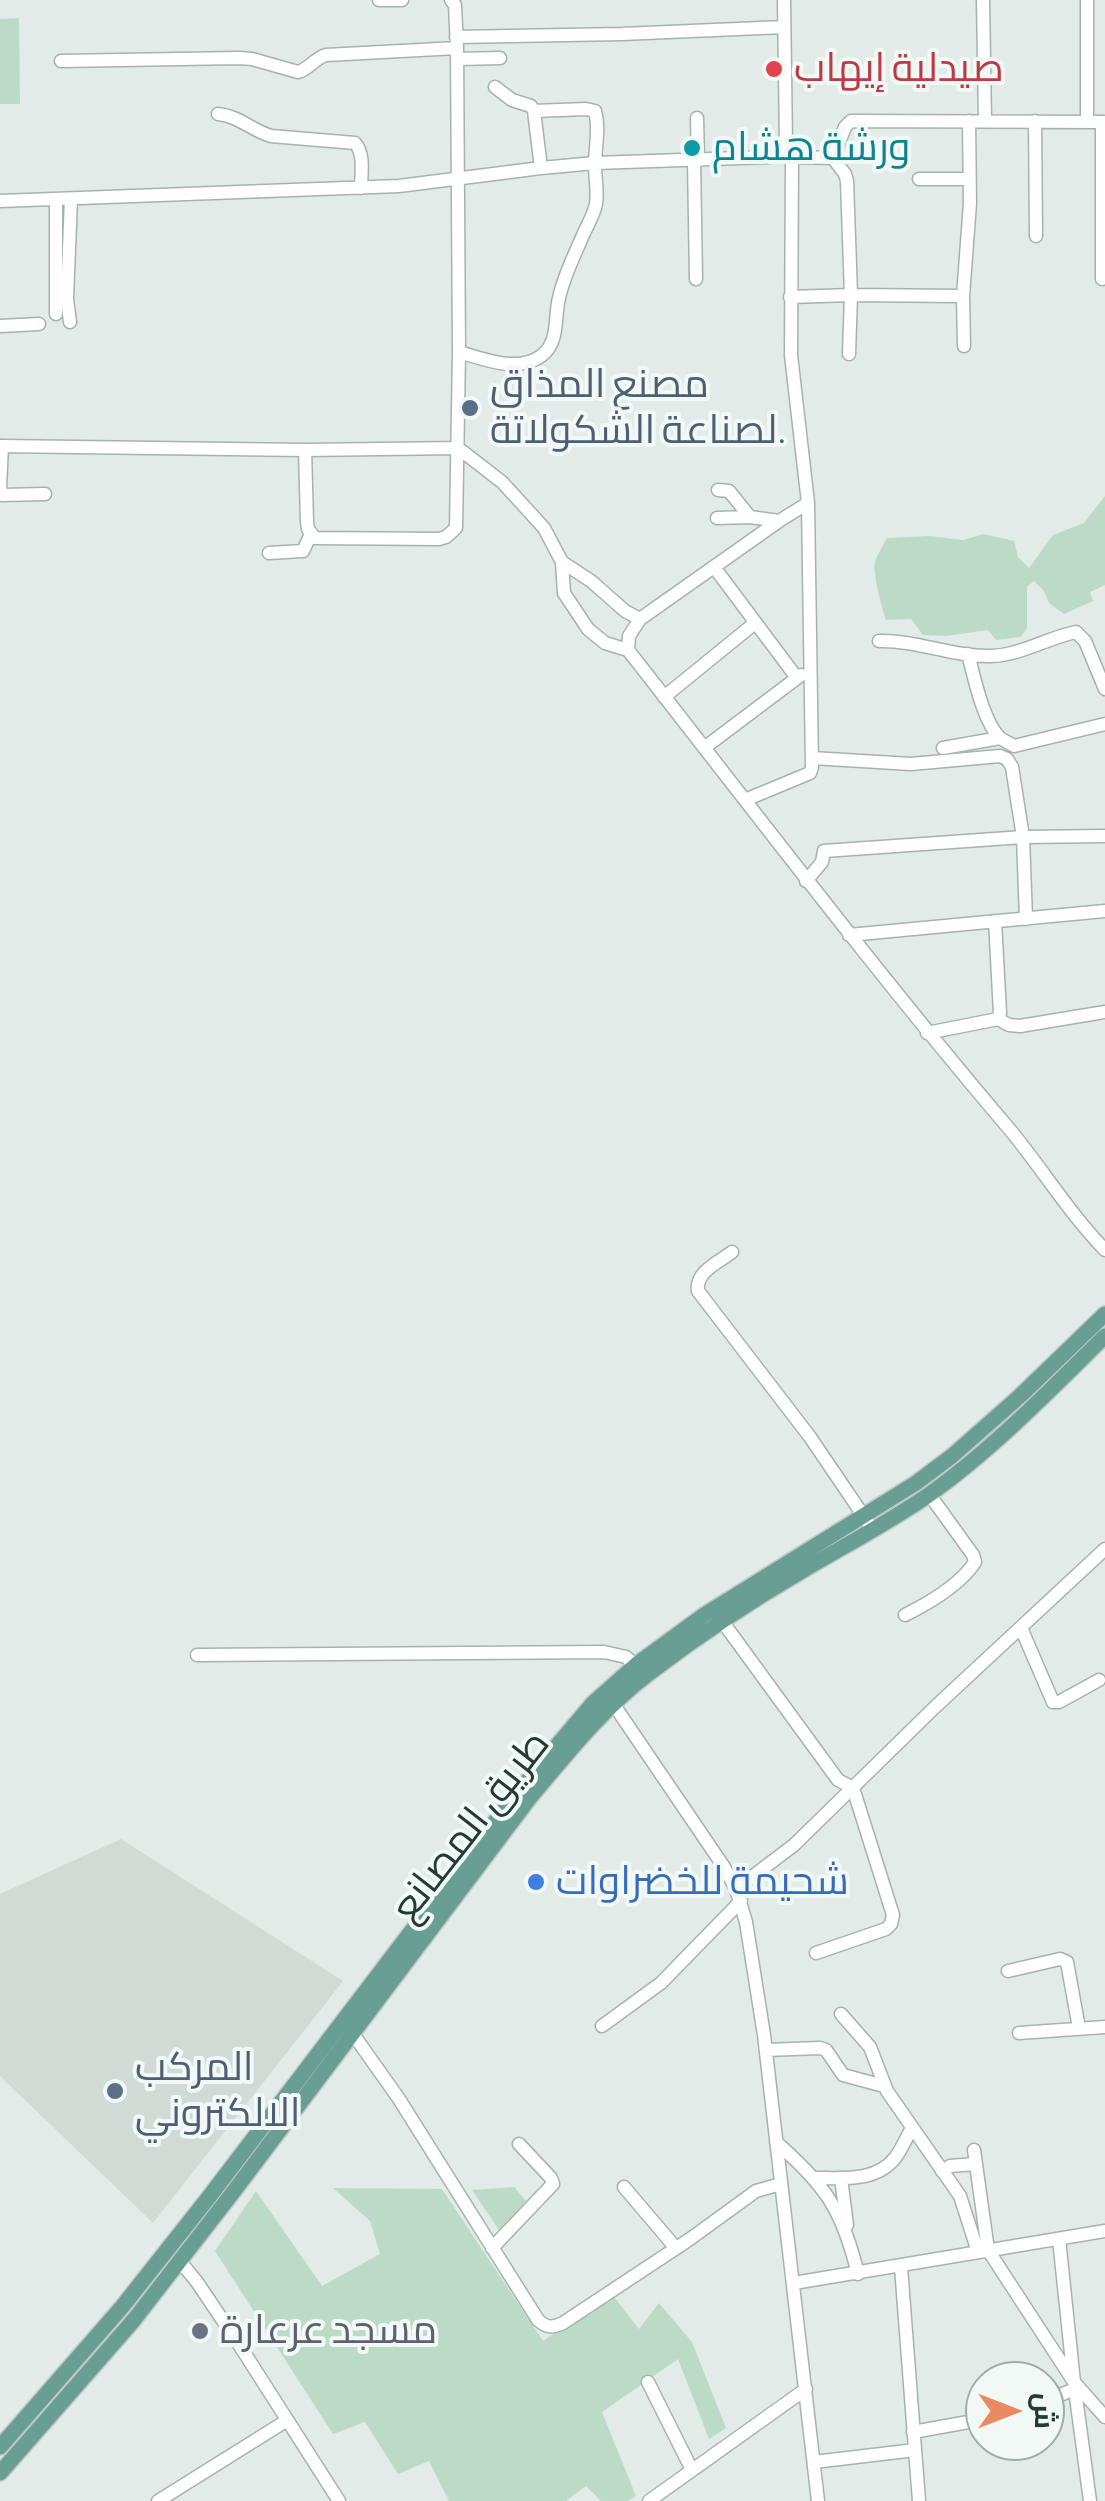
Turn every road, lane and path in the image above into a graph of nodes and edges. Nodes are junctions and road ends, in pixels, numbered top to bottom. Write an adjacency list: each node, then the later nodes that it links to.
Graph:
1 (379, 0): 2 (street)
2 (402, 0)
3 (452, 0): 8 (street)
4 (784, 0): 7 (street)
5 (983, 0): 16 (street)
6 (1086, 0): 18 (street)
7 (784, 26): 8 (street); 20 (street)
8 (457, 48): 9 (street); 10 (street); 25 (street)
9 (500, 58)
10 (61, 62)
11 (495, 87): 12 (street)
12 (534, 111): 23 (street); 24 (street)
13 (218, 114): 28 (street)
14 (696, 118): 22 (street)
15 (969, 121): 16 (street); 21 (street); 27 (street)
16 (985, 121): 17 (street)
17 (1035, 121): 18 (street); 32 (street)
18 (1087, 122): 19 (street)
19 (1104, 122): 34 (street)
20 (786, 155): 21 (street); 22 (street); 37 (street)
21 (834, 158): 35 (street)
22 (696, 161): 23 (street); 33 (street)
23 (595, 163): 24 (street); 43 (street)
24 (540, 168): 25 (street)
25 (457, 178): 28 (street); 43 (street)
26 (919, 179): 27 (street)
27 (970, 179): 36 (street)
28 (361, 188): 30 (street)
29 (56, 198): 30 (street); 31 (street); 38 (street)
30 (71, 199): 39 (street)
31 (0, 201)
32 (1036, 236)
33 (696, 279)
34 (1102, 279)
35 (850, 296): 36 (street); 37 (street); 44 (street)
36 (964, 296): 42 (street)
37 (790, 297): 50 (street)
38 (56, 314)
39 (70, 322)
40 (39, 324): 41 (street)
41 (0, 326)
42 (964, 346)
43 (459, 352): 46 (street)
44 (849, 354)
45 (1, 446): 47 (street); 49 (street)
46 (458, 448): 47 (street); 54 (street); 56 (street)
47 (306, 450): 54 (street)
48 (718, 490): 51 (street)
49 (45, 494)
50 (808, 503): 53 (street); 63 (street)
51 (750, 517): 52 (street); 53 (street)
52 (717, 518)
53 (779, 521): 57 (street)
54 (311, 534): 55 (street)
55 (269, 553)
56 (562, 562): 58 (street); 61 (street)
57 (714, 567): 58 (street); 59 (street)
58 (640, 618): 61 (street)
59 (756, 623): 64 (street); 66 (street)
60 (879, 641): 62 (street)
61 (628, 650): 66 (street)
62 (968, 654): 65 (street); 68 (street)
63 (811, 667): 64 (street); 71 (street)
64 (796, 678): 69 (street)
65 (1105, 689)
66 (664, 697): 69 (street)
67 (1105, 724): 68 (street)
68 (1000, 738): 70 (street)
69 (704, 748): 72 (street)
70 (944, 748)
71 (812, 758): 72 (street); 74 (street)
72 (745, 800): 75 (street)
73 (1105, 836): 74 (street)
74 (1023, 837): 75 (street); 77 (street)
75 (806, 882): 79 (street)
76 (1105, 911): 77 (street)
77 (1026, 919): 78 (street)
78 (995, 921): 79 (street); 81 (street)
79 (849, 935): 82 (street)
80 (1105, 1012): 81 (street)
81 (998, 1019): 82 (street)
82 (927, 1033): 83 (street)
83 (1105, 1250)
84 (732, 1252): 88 (street)
85 (1105, 1314): 88 (main road, طريق المصانع)
86 (1105, 1336): 87 (main road, طريق المصانع)
87 (929, 1494): 88 (main road, طريق المصانع); 90 (street)
88 (868, 1523): 91 (main road, طريق المصانع); 94 (main road, طريق المصانع)
89 (1105, 1549): 92 (street)
90 (905, 1616)
91 (722, 1621): 94 (main road, طريق المصانع); 97 (street)
92 (1021, 1628): 95 (street); 97 (street)
93 (197, 1655): 94 (street)
94 (641, 1670): 96 (main road, طريق المصانع); 101 (main road, طريق المصانع)
95 (1099, 1680)
96 (614, 1705): 98 (street); 101 (main road, طريق المصانع)
97 (853, 1788): 98 (street); 99 (street)
98 (738, 1895): 103 (street); 108 (street)
99 (816, 1953)
100 (1008, 1971): 105 (street)
101 (386, 1977): 107 (main road, طريق المصانع); 128 (main road, طريق المصانع)
102 (840, 2014): 109 (street)
103 (602, 2026)
104 (1105, 2027): 105 (street)
105 (1080, 2028): 106 (street)
106 (1020, 2033)
107 (353, 2034): 121 (street); 124 (main road, طريق المصانع)
108 (766, 2050): 109 (street); 111 (street)
109 (884, 2086): 110 (street)
110 (912, 2128): 113 (street); 115 (street)
111 (776, 2142): 114 (street); 116 (street)
112 (519, 2144): 121 (street)
113 (942, 2171): 123 (street); 123 (street)
114 (815, 2178): 115 (street); 119 (street)
115 (841, 2178): 119 (street)
116 (782, 2184): 122 (street); 127 (street)
117 (624, 2187): 122 (street)
118 (1105, 2231): 120 (street)
119 (849, 2236): 126 (street)
120 (1059, 2239): 123 (street); 130 (street)
121 (492, 2248): 122 (street)
122 (675, 2248)
123 (982, 2251): 125 (street); 130 (street)
124 (179, 2260): 128 (main road, طريق المصانع); 134 (street)
125 (900, 2267): 126 (street); 136 (street)
126 (858, 2274): 127 (street)
127 (794, 2283): 131 (street)
128 (79, 2370): 137 (main road, طريق المصانع); 141 (main road, طريق المصانع)
129 (648, 2382): 140 (street)
130 (1074, 2385): 132 (street); 133 (street); 147 (street)
131 (806, 2389): 139 (street); 140 (street)
132 (1065, 2390)
133 (1105, 2417)
134 (286, 2421): 142 (street); 143 (street)
135 (965, 2423): 136 (street)
136 (913, 2432): 138 (street)
137 (0, 2447)
138 (915, 2450): 139 (street); 146 (street)
139 (814, 2462): 145 (street)
140 (692, 2470): 144 (street)
141 (0, 2473)
142 (158, 2501)
143 (338, 2501)
144 (649, 2501)
145 (818, 2501)
146 (919, 2501)
147 (1090, 2501)

